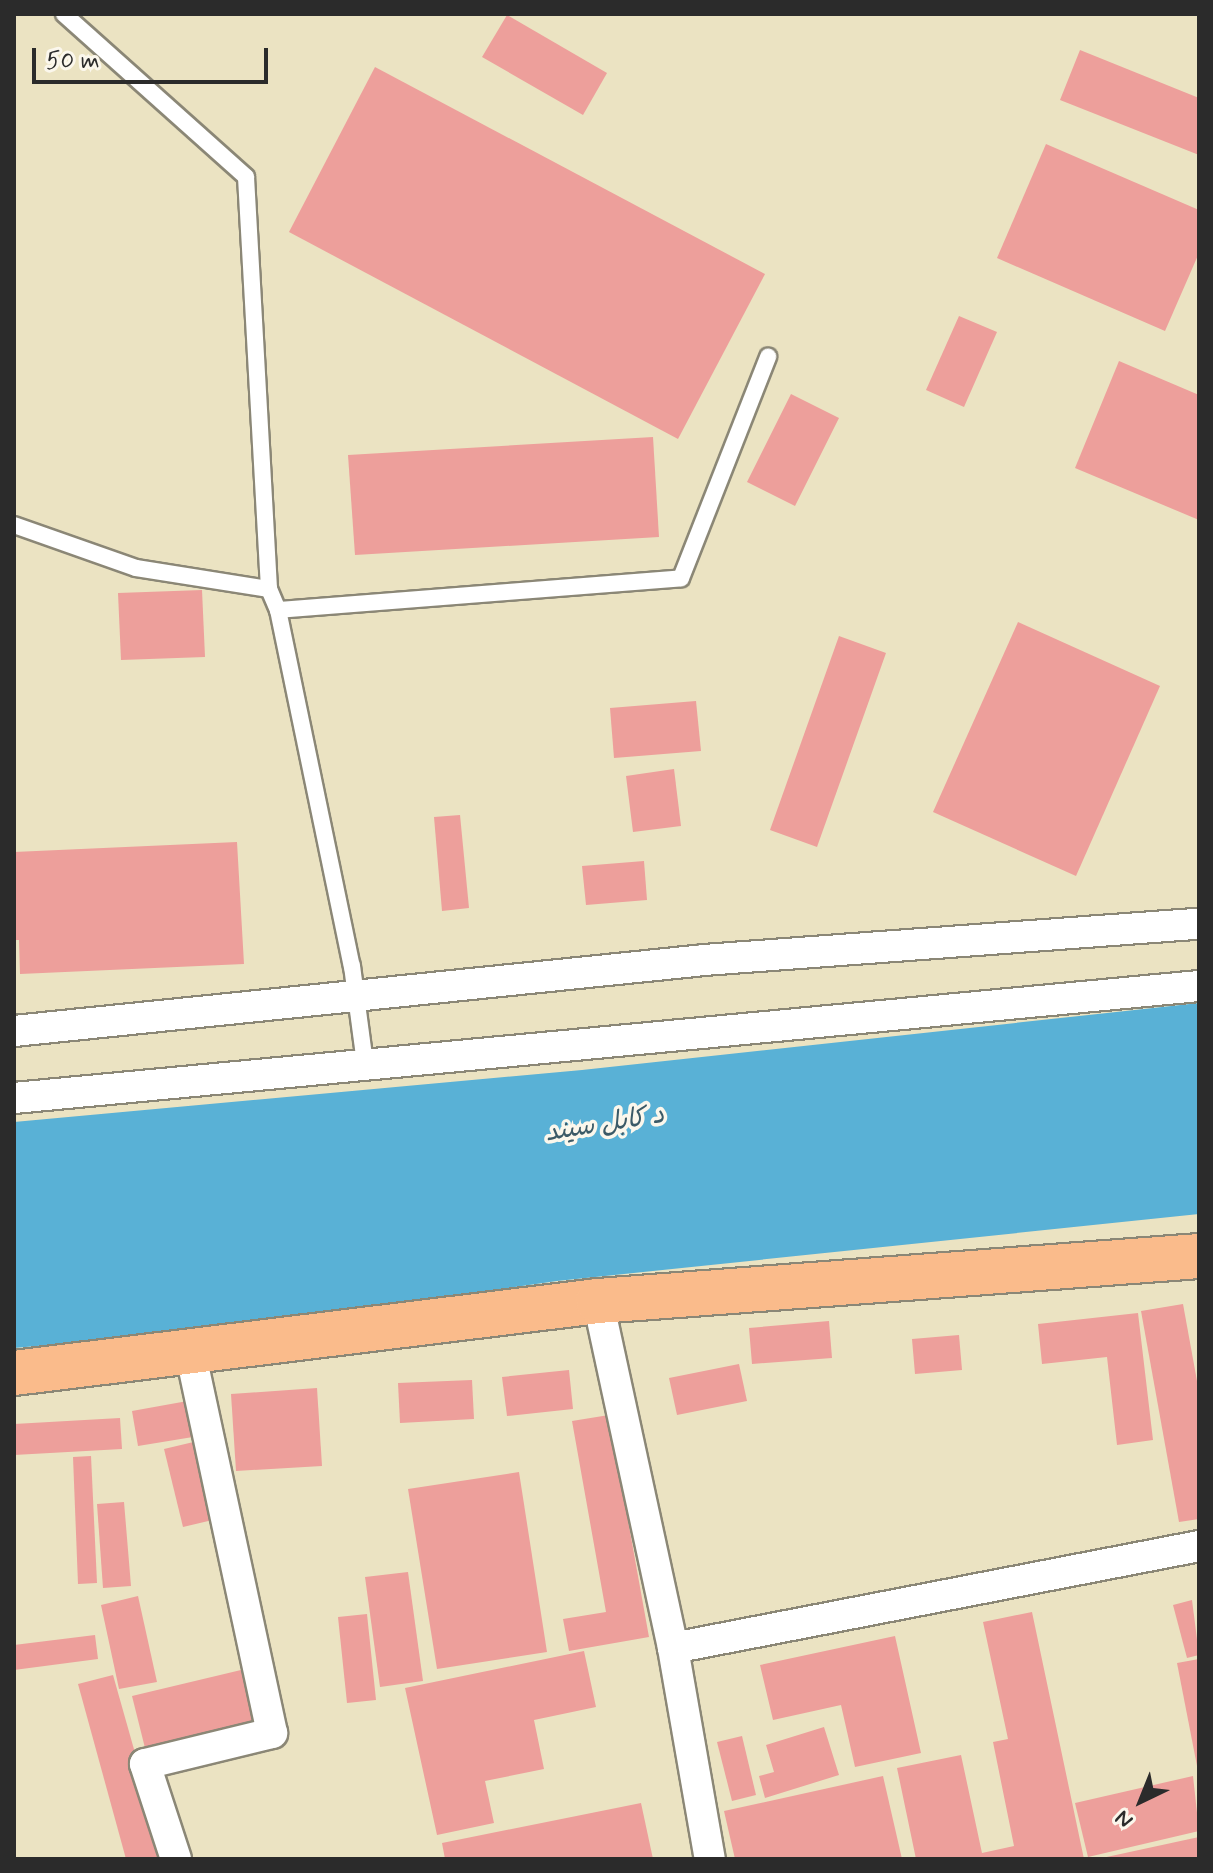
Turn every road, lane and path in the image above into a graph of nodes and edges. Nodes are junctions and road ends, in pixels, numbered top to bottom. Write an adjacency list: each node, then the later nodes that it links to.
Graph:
1 (64, 14): 4 (lane)
2 (768, 357): 5 (lane)
3 (14, 525): 4 (lane)
4 (269, 589): 5 (lane)
5 (278, 610): 8 (lane)
6 (1199, 924): 8 (street)
7 (1199, 986): 10 (street)
8 (356, 998): 9 (street); 10 (lane)
9 (14, 1031)
10 (365, 1064): 11 (street)
11 (14, 1098)
12 (1199, 1256): 13 (main road)
13 (598, 1301): 14 (main road); 17 (street)
14 (190, 1351): 15 (main road); 18 (street)
15 (14, 1373)
16 (1199, 1546): 17 (street)
17 (673, 1648): 19 (street)
18 (176, 1859)
19 (710, 1859)

